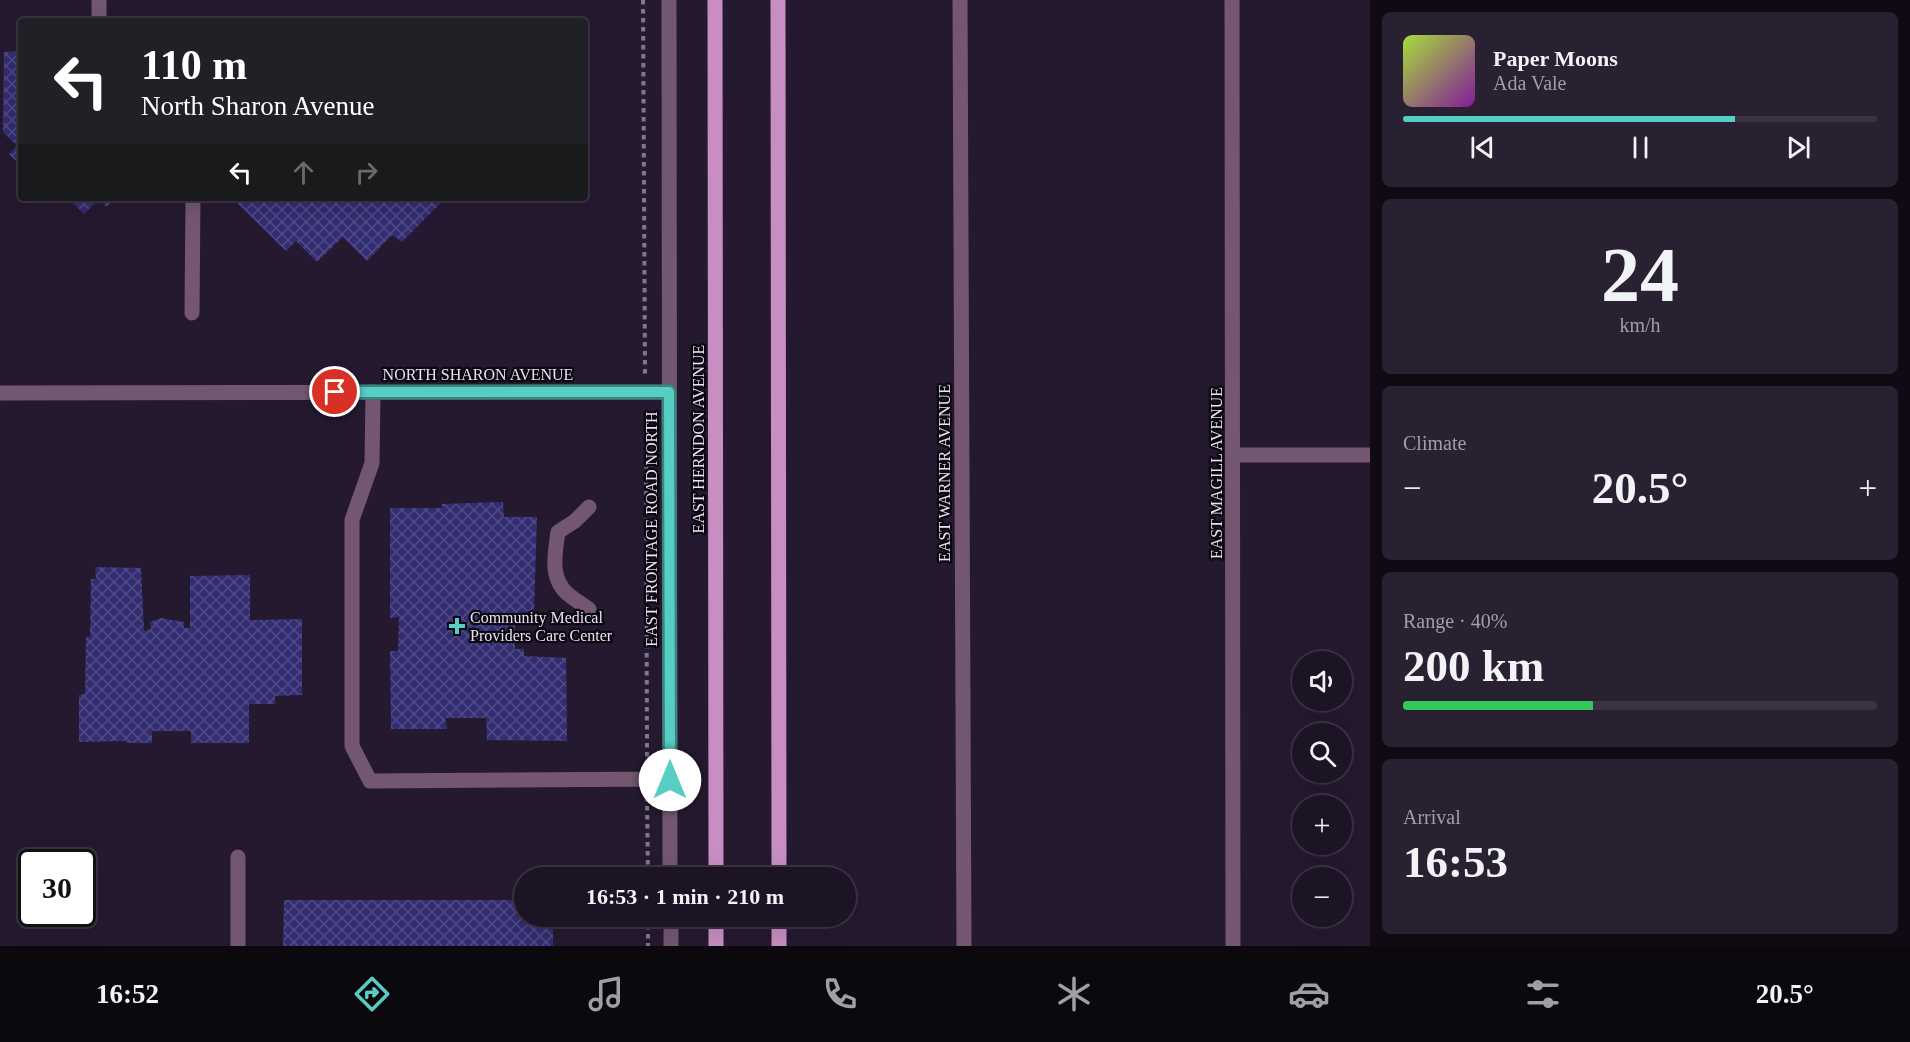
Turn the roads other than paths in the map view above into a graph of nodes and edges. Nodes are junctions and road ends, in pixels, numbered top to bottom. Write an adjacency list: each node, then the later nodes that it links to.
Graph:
1 (99, 0): 7 (street)
2 (669, 0): 11 (street, EAST FRONTAGE ROAD NORTH)
3 (715, 0): 20 (main road, EAST HERNDON AVENUE)
4 (778, 0): 21 (main road)
5 (960, 0): 29 (street, EAST WARNER AVENUE)
6 (1232, 0): 13 (street, EAST MAGILL AVENUE)
7 (99, 18)
8 (193, 201): 9 (street)
9 (192, 313)
10 (373, 392): 11 (street, NORTH SHARON AVENUE); 12 (street, NORTH SHARON AVENUE); 17 (street)
11 (669, 392): 17 (street, EAST FRONTAGE ROAD NORTH)
12 (0, 393)
13 (1234, 455): 14 (street); 30 (street, EAST MAGILL AVENUE)
14 (1370, 455)
15 (589, 507): 16 (street)
16 (589, 609)
17 (670, 780): 19 (street, EAST FRONTAGE ROAD NORTH)
18 (238, 857): 25 (street)
19 (670, 867)
20 (716, 867)
21 (779, 867)
22 (670, 927): 26 (street)
23 (716, 927): 27 (main road)
24 (779, 927): 28 (main road)
25 (238, 946)
26 (671, 946)
27 (717, 946)
28 (779, 946)
29 (964, 946)
30 (1233, 946)

